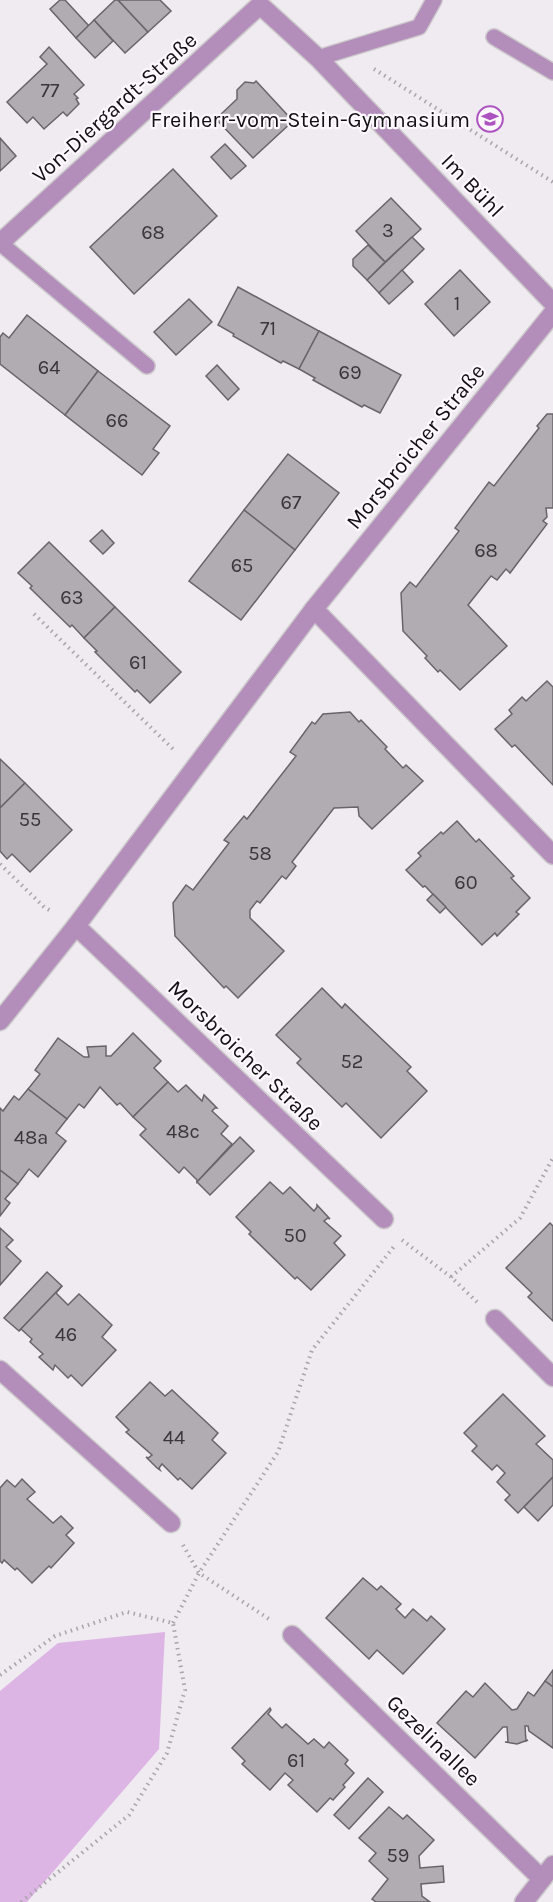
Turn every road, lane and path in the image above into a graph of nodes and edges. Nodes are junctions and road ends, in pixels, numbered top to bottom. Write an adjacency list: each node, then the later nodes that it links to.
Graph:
1 (434, 0): 4 (lane)
2 (257, 3): 5 (street, Im Bühl); 8 (street, Von-Diergardt-Straße)
3 (494, 37): 6 (lane)
4 (351, 48): 5 (lane); 7 (path)
5 (318, 58): 9 (street, Im Bühl)
6 (553, 72)
7 (553, 182)
8 (0, 243): 11 (lane)
9 (553, 303)
10 (553, 313): 12 (street, Morsbroicher Straße)
11 (147, 366)
12 (314, 609): 14 (street, Morsbroicher Straße); 15 (street)
13 (34, 614): 14 (path)
14 (195, 767): 17 (street, Morsbroicher Straße)
15 (553, 855)
16 (0, 864): 17 (path)
17 (76, 926): 18 (street, Morsbroicher Straße); 20 (street, Morsbroicher Straße)
18 (0, 1021)
19 (553, 1158): 21 (path)
20 (384, 1219)
21 (451, 1277): 22 (path); 26 (path)
22 (495, 1319): 24 (street)
23 (0, 1370): 25 (street)
24 (553, 1377)
25 (171, 1523): 26 (path)
26 (199, 1573): 27 (path); 28 (path)
27 (173, 1623): 29 (path); 31 (path)
28 (292, 1635): 30 (street, Gezelinallee)
29 (0, 1675)
30 (548, 1872): 32 (street, Gezelinallee)
31 (21, 1902)
32 (525, 1902)

